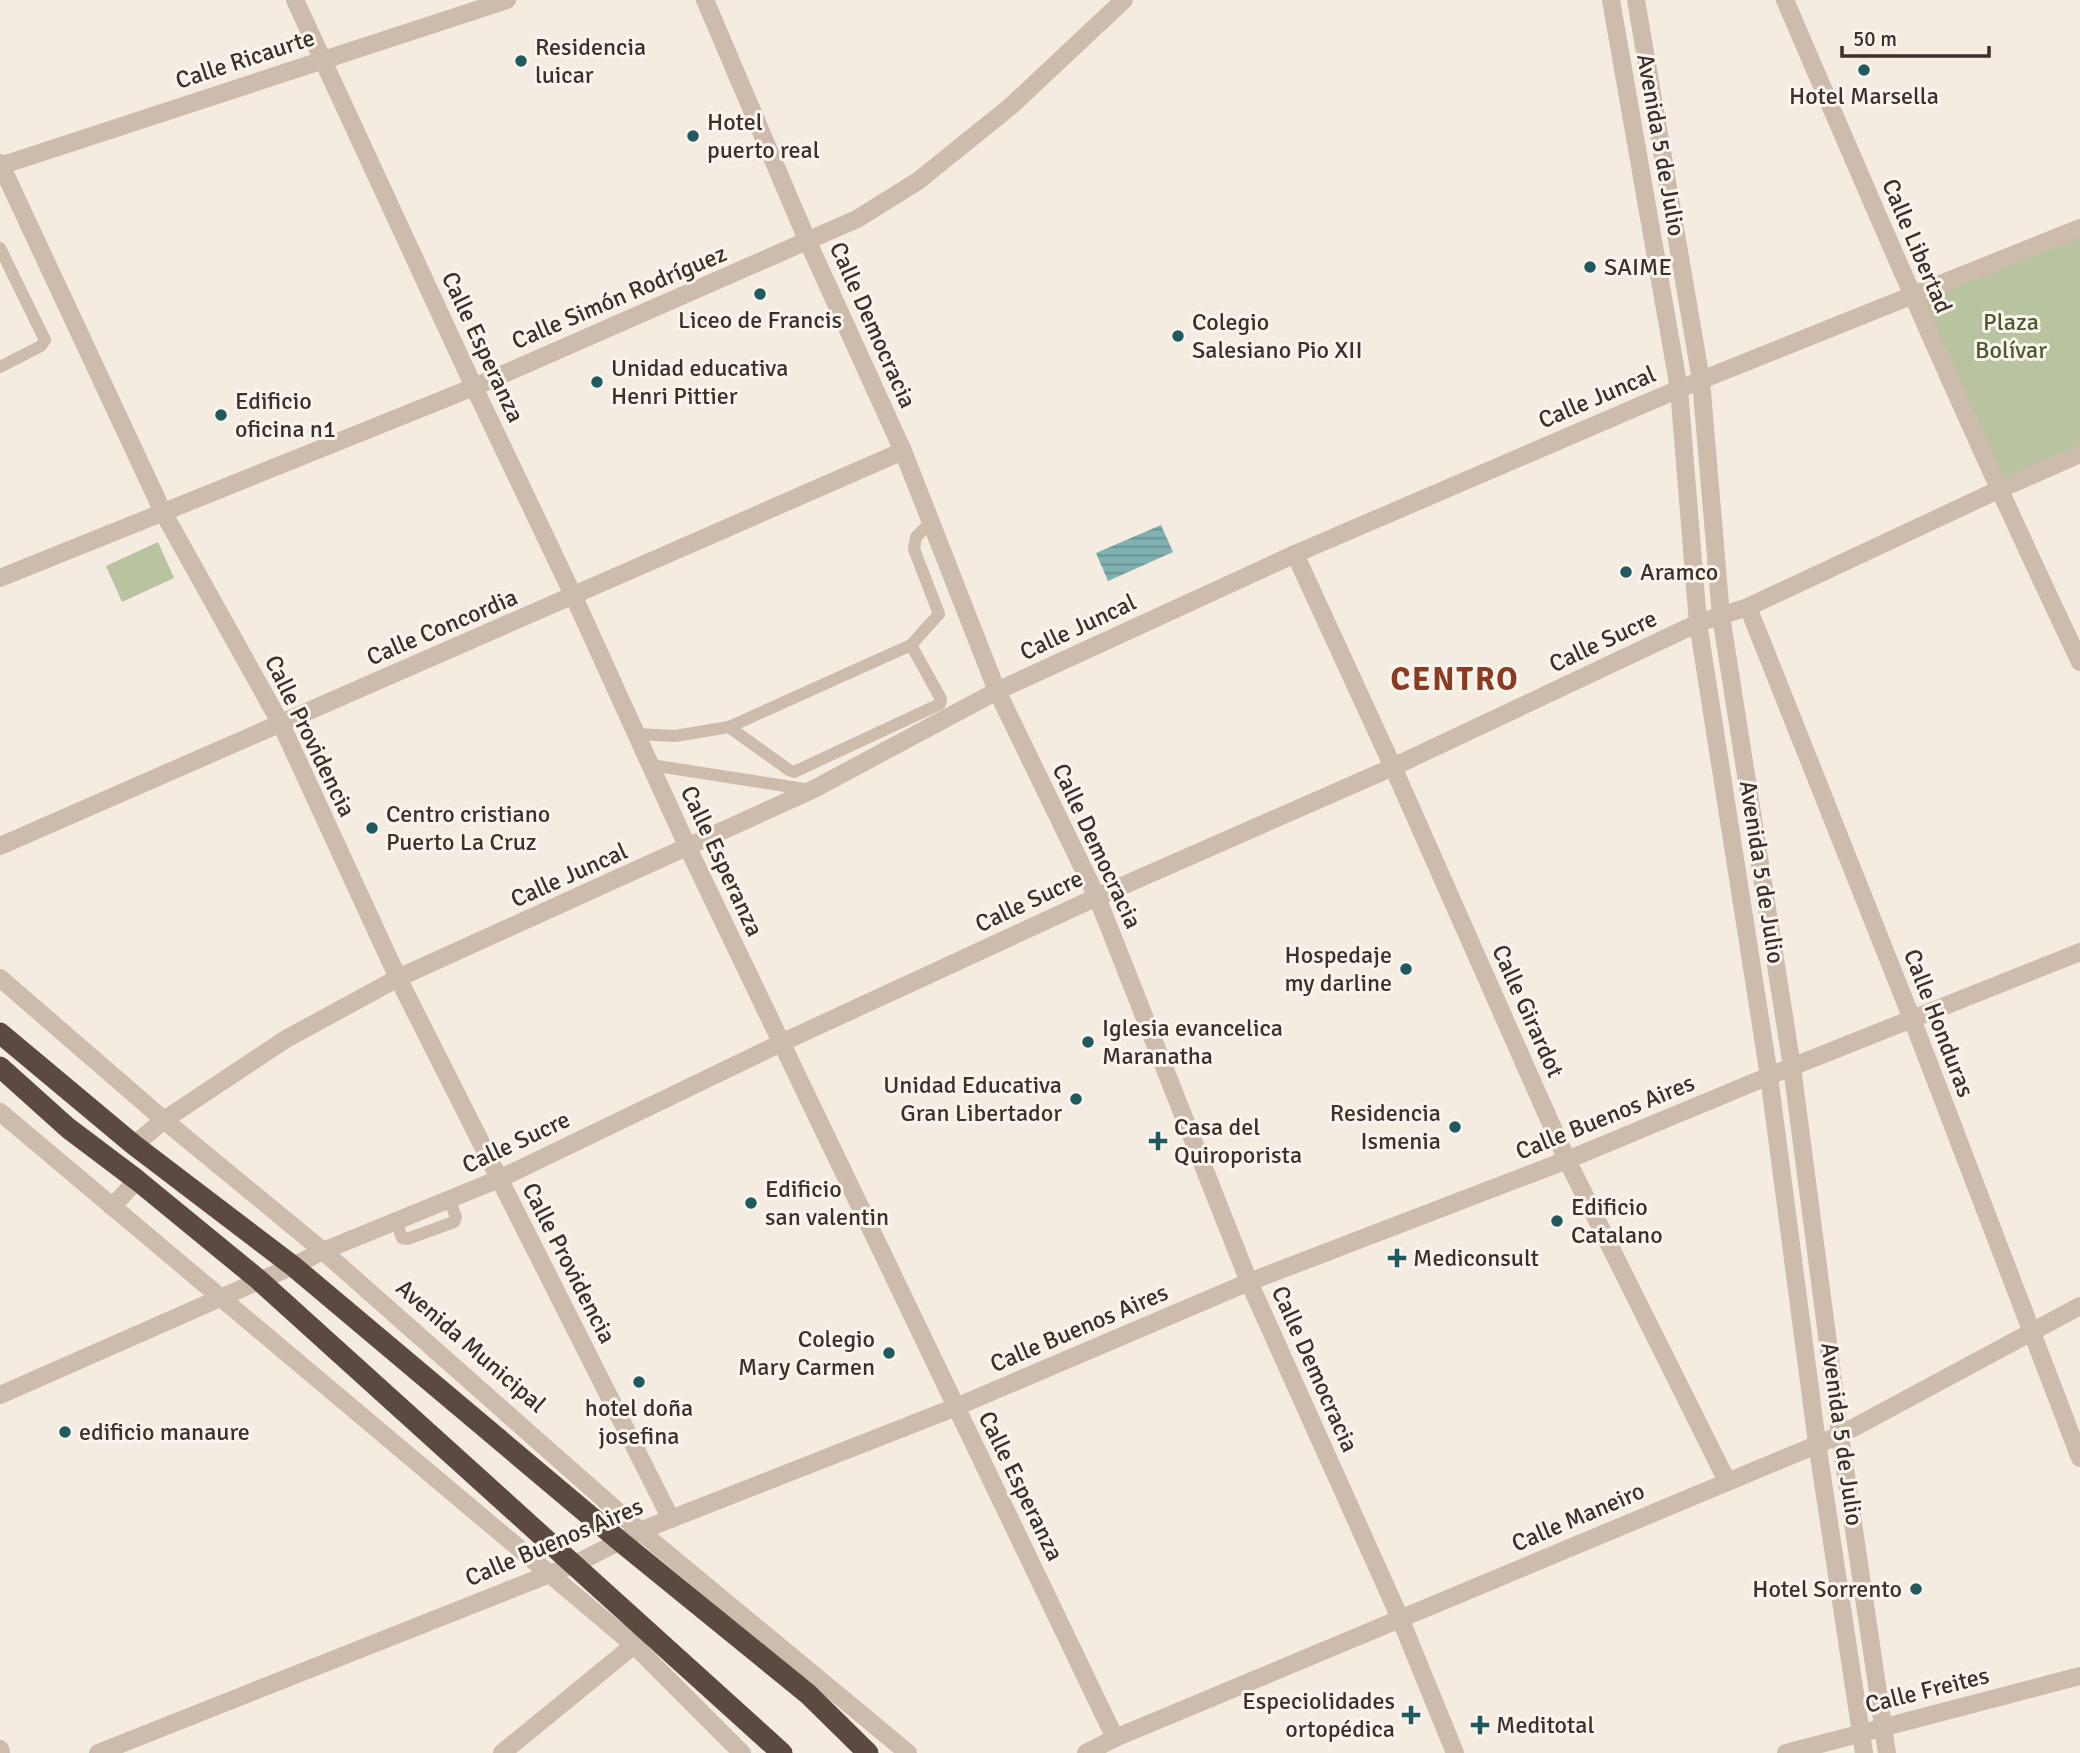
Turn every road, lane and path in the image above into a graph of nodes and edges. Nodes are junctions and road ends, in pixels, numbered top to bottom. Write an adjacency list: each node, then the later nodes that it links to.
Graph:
1 (295, 0): 8 (street, Calle Esperanza)
2 (507, 0): 8 (street, Calle Ricaurte)
3 (705, 0): 11 (street, Calle Democracia)
4 (1124, 0): 11 (street, Calle Simón Rodríguez)
5 (1611, 0): 17 (street, Avenida 5 de Julio)
6 (1636, 0): 15 (street, Avenida 5 de Julio)
7 (1785, 0): 13 (street, Calle Libertad)
8 (322, 59): 9 (street, Calle Ricaurte); 16 (street, Calle Esperanza)
9 (0, 165): 21 (street, Calle Providencia)
10 (2080, 228): 13 (street, Calle Juncal)
11 (808, 242): 16 (street, Calle Simón Rodríguez); 18 (street, Calle Democracia)
12 (0, 248): 14 (lane)
13 (1912, 297): 15 (street, Calle Juncal); 20 (street, Calle Libertad)
14 (0, 366)
15 (1701, 380): 17 (street, Calle Juncal); 27 (street, Avenida 5 de Julio)
16 (474, 387): 21 (street, Calle Simón Rodríguez); 25 (street, Calle Esperanza)
17 (1679, 389): 23 (street, Calle Juncal); 28 (street, Avenida 5 de Julio)
18 (902, 451): 22 (street, Calle Democracia); 25 (street, Calle Concordia)
19 (2080, 454): 20 (street, Calle Sucre)
20 (1998, 489): 26 (street, Calle Sucre); 30 (street, Calle Libertad)
21 (163, 512): 24 (street, Calle Simón Rodríguez); 32 (street, Calle Providencia)
22 (932, 521): 29 (lane); 31 (street, Calle Democracia)
23 (1296, 554): 31 (street, Calle Juncal); 36 (street, Calle Girardot)
24 (0, 578)
25 (574, 597): 32 (street, Calle Concordia); 34 (street, Calle Esperanza)
26 (1748, 607): 27 (street, Calle Sucre); 44 (street, Calle Honduras)
27 (1721, 616): 28 (street, Calle Sucre); 47 (street, Avenida 5 de Julio)
28 (1698, 623): 36 (street, Calle Sucre); 49 (street, Avenida 5 de Julio)
29 (911, 645): 33 (lane); 33 (lane)
30 (2080, 662)
31 (997, 691): 37 (street, Calle Juncal); 40 (street, Calle Democracia)
32 (281, 724): 38 (street, Calle Concordia); 43 (street, Calle Providencia)
33 (729, 727): 34 (lane)
34 (636, 734): 35 (street, Calle Esperanza)
35 (650, 765): 37 (lane); 39 (street, Calle Esperanza)
36 (1393, 767): 40 (street, Calle Sucre); 53 (street, Calle Girardot)
37 (812, 790): 39 (street, Calle Juncal)
38 (0, 846)
39 (688, 848): 43 (street, Calle Juncal); 46 (street, Calle Esperanza)
40 (1097, 897): 46 (street, Calle Sucre); 60 (street, Calle Democracia)
41 (2080, 952): 44 (street, Calle Buenos Aires)
42 (0, 978): 51 (street, Avenida Municipal)
43 (398, 978): 51 (street, Calle Juncal); 54 (street, Calle Providencia)
44 (1912, 1019): 47 (street, Calle Buenos Aires); 63 (street, Calle Honduras)
45 (0, 1033): 52 (highway)
46 (780, 1043): 54 (street, Calle Sucre); 65 (street, Calle Esperanza)
47 (1792, 1067): 49 (street, Calle Buenos Aires); 66 (street, Avenida 5 de Julio)
48 (0, 1068): 55 (highway)
49 (1769, 1076): 53 (street, Calle Buenos Aires); 67 (street, Avenida 5 de Julio)
50 (0, 1112): 56 (street)
51 (164, 1119): 52 (street, Calle Juncal); 57 (street, Avenida Municipal)
52 (134, 1145): 58 (highway)
53 (1567, 1160): 60 (street, Calle Buenos Aires); 69 (street, Calle Girardot)
54 (499, 1179): 57 (street, Calle Sucre); 70 (street, Calle Providencia)
55 (137, 1180): 56 (street); 59 (highway)
56 (112, 1208): 61 (street)
57 (323, 1251): 58 (street, Calle Sucre); 71 (street, Avenida Municipal)
58 (293, 1266): 59 (street, Calle Sucre); 72 (highway)
59 (259, 1280): 61 (street, Calle Sucre); 73 (highway)
60 (1249, 1282): 65 (street, Calle Buenos Aires); 75 (street, Calle Democracia)
61 (220, 1298): 64 (street, Calle Sucre); 74 (street)
62 (2080, 1306): 63 (street, Calle Maneiro)
63 (2033, 1331): 66 (street, Calle Maneiro); 68 (street, Calle Honduras)
64 (0, 1395)
65 (956, 1407): 70 (street, Calle Buenos Aires); 80 (street, Calle Esperanza)
66 (1840, 1435): 67 (street, Calle Maneiro); 78 (street, Avenida 5 de Julio)
67 (1817, 1443): 69 (street, Calle Maneiro); 79 (street, Avenida 5 de Julio)
68 (2080, 1458)
69 (1727, 1481): 75 (street, Calle Maneiro)
70 (671, 1519): 71 (street, Calle Buenos Aires)
71 (640, 1531): 72 (street, Calle Buenos Aires); 86 (street, Avenida Municipal)
72 (621, 1542): 73 (street, Calle Buenos Aires); 85 (highway)
73 (575, 1564): 74 (street, Calle Buenos Aires); 84 (highway)
74 (548, 1573): 76 (street); 81 (street, Calle Buenos Aires)
75 (1401, 1618): 80 (street, Calle Maneiro); 88 (street, Calle Democracia)
76 (634, 1645): 82 (street); 83 (street)
77 (2080, 1676): 78 (street, Calle Freites)
78 (1883, 1727): 79 (street, Calle Freites); 91 (street, Avenida 5 de Julio)
79 (1861, 1732): 89 (street, Calle Freites); 90 (street, Avenida 5 de Julio)
80 (1115, 1738): 87 (street, Calle Maneiro)
81 (98, 1753)
82 (502, 1753)
83 (742, 1753)
84 (782, 1753)
85 (867, 1753)
86 (908, 1753)
87 (1086, 1753)
88 (1455, 1753)
89 (1786, 1753)
90 (1864, 1753)
91 (1887, 1753)

